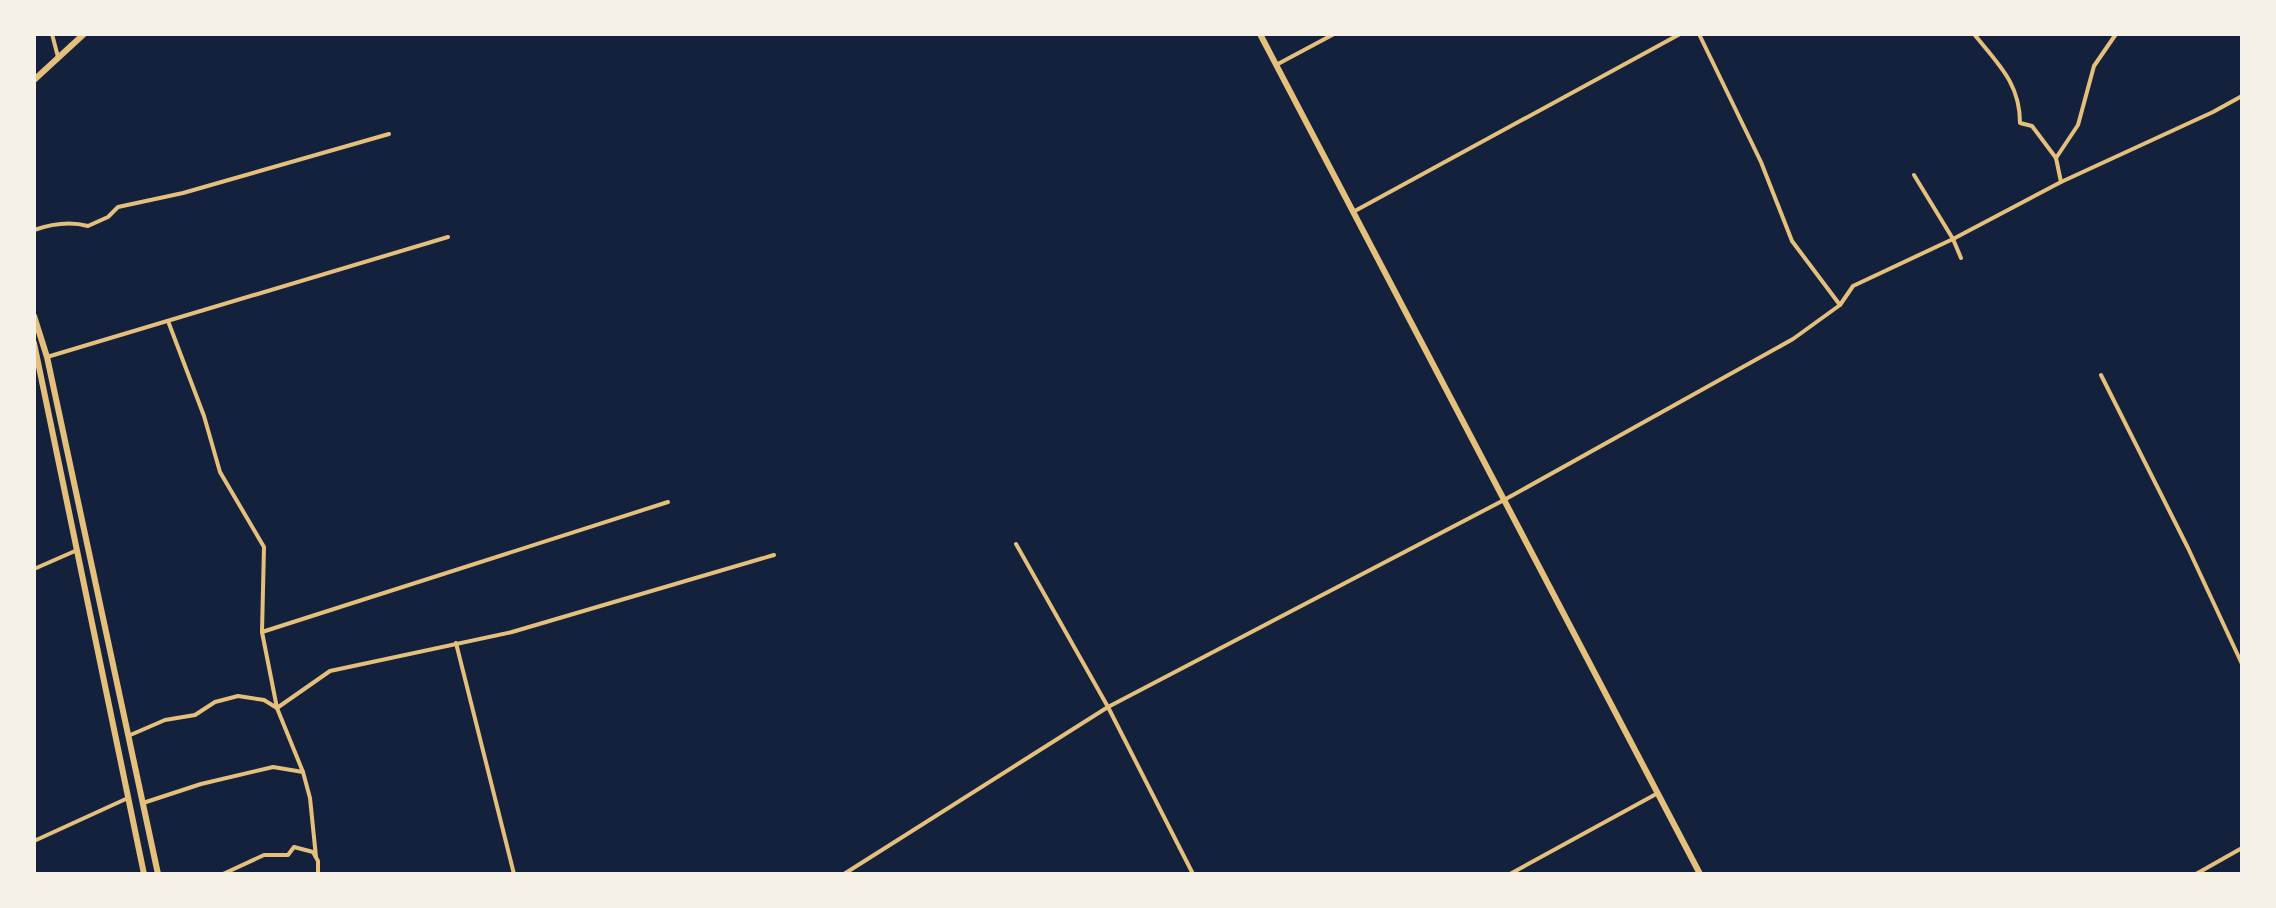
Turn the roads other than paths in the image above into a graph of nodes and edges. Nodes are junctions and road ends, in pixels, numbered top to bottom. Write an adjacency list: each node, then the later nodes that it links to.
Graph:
1 (52, 34): 9 (street)
2 (84, 34): 9 (main road)
3 (1260, 34): 10 (main road)
4 (1334, 34): 10 (street)
5 (1680, 34): 17 (street)
6 (1699, 34): 22 (street)
7 (1974, 34): 14 (street)
8 (2116, 34): 14 (street)
9 (58, 57): 11 (main road)
10 (1276, 65): 17 (main road)
11 (34, 80)
12 (2242, 96): 16 (street)
13 (389, 134): 18 (street)
14 (2056, 158): 16 (street)
15 (1914, 175): 20 (street)
16 (2061, 182): 20 (street)
17 (1353, 212): 28 (main road)
18 (34, 230)
19 (448, 237): 24 (street)
20 (1953, 239): 21 (street); 22 (street)
21 (1961, 258)
22 (1840, 305): 28 (street)
23 (34, 316): 26 (main road)
24 (168, 321): 26 (street); 34 (street)
25 (34, 343): 31 (main road)
26 (47, 357): 39 (main road)
27 (2101, 375): 36 (street)
28 (1504, 500): 37 (street); 41 (main road)
29 (668, 502): 34 (street)
30 (1016, 544): 37 (street)
31 (75, 551): 33 (street); 42 (main road)
32 (774, 555): 35 (street)
33 (34, 569)
34 (262, 632): 38 (street)
35 (456, 643): 38 (street); 51 (street)
36 (2242, 664)
37 (1108, 707): 52 (street); 53 (street)
38 (277, 708): 39 (street); 40 (street)
39 (128, 736): 43 (main road)
40 (303, 772): 43 (street); 46 (street)
41 (1658, 793): 54 (street); 55 (main road)
42 (128, 798): 44 (street); 47 (main road)
43 (143, 803): 48 (main road)
44 (34, 841)
45 (2242, 848): 56 (street)
46 (316, 857): 49 (street); 50 (street)
47 (144, 874)
48 (158, 874)
49 (223, 874)
50 (318, 874)
51 (514, 874)
52 (844, 874)
53 (1193, 874)
54 (1510, 874)
55 (1700, 874)
56 (2196, 874)

